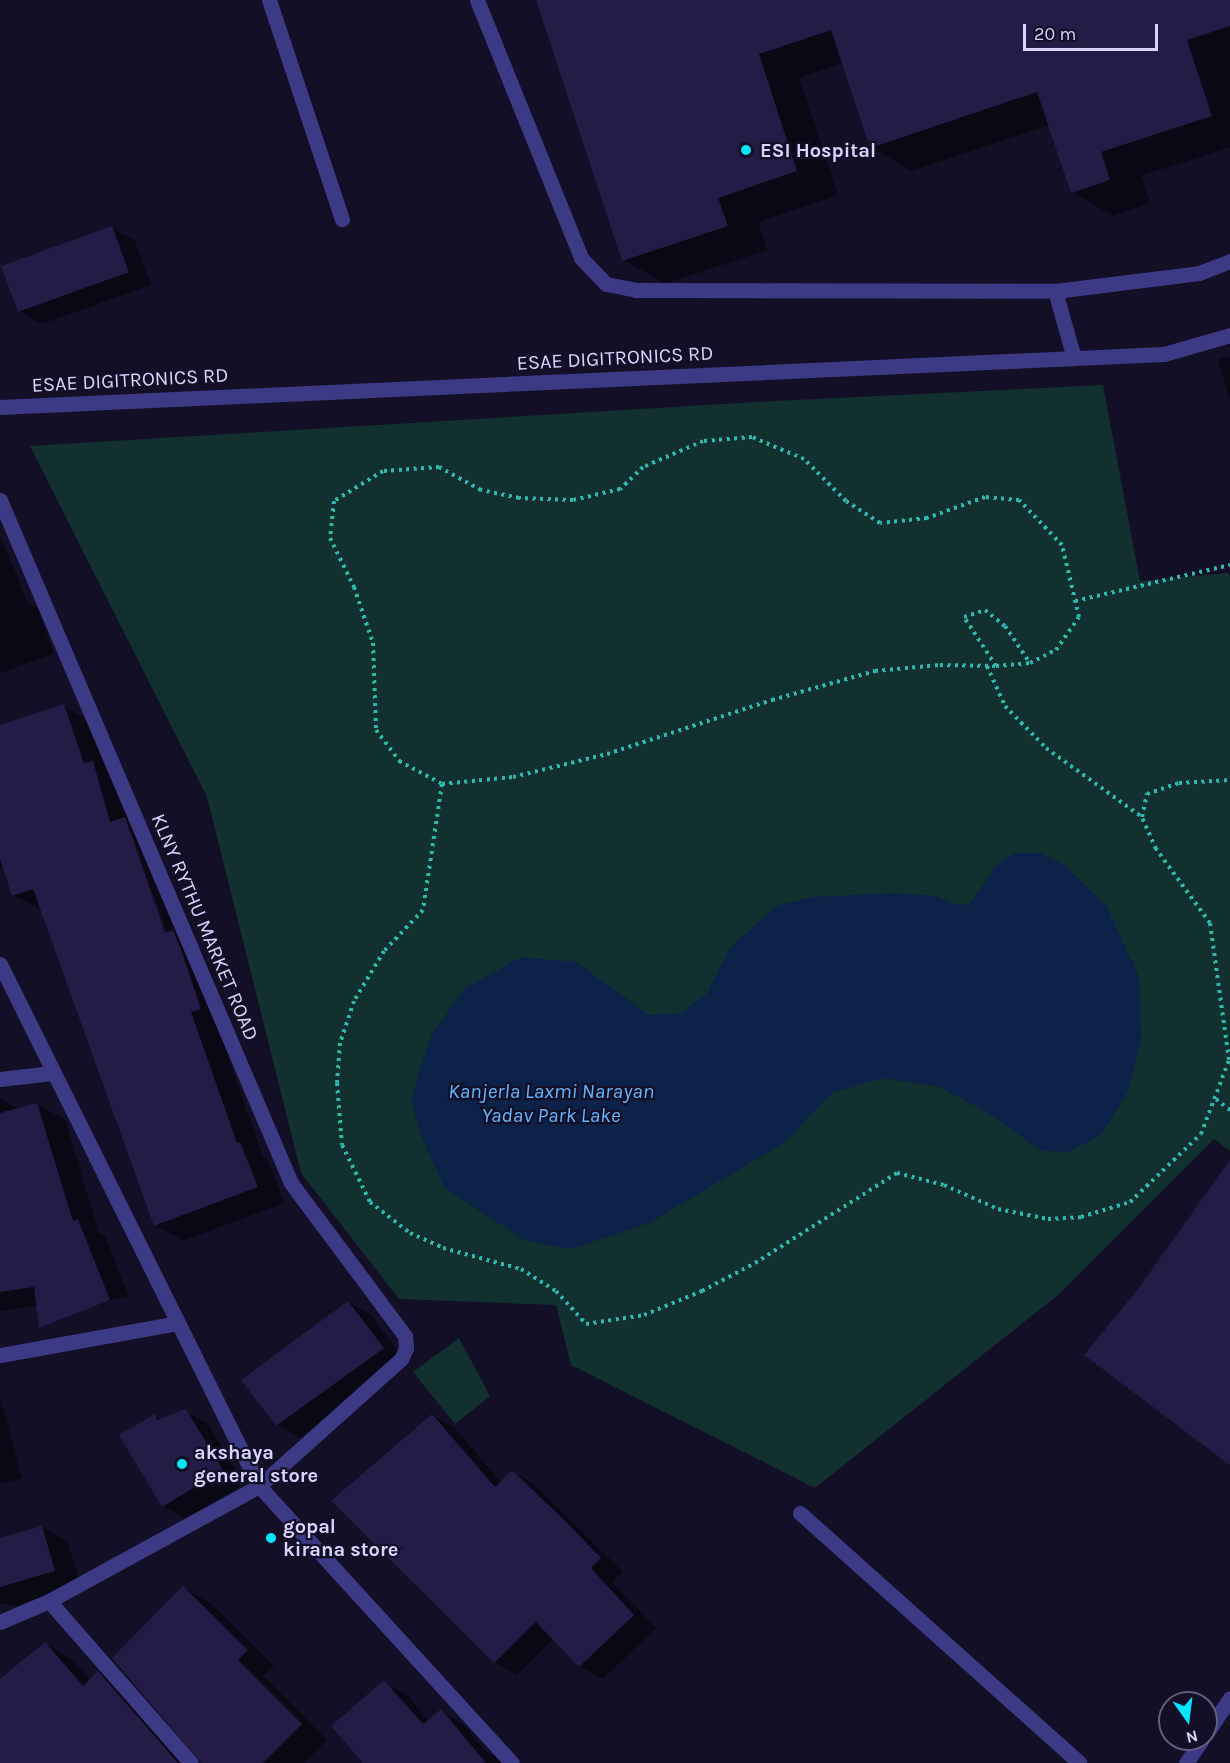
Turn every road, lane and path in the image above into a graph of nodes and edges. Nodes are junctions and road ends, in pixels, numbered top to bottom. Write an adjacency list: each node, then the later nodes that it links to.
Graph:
1 (269, 0): 3 (street)
2 (477, 0): 5 (street)
3 (342, 219)
4 (1230, 261): 5 (street)
5 (1055, 291): 7 (street)
6 (1230, 334): 7 (street, ESAE DIGITRONICS RD)
7 (1074, 358): 8 (street, ESAE DIGITRONICS RD)
8 (0, 407)
9 (0, 500): 25 (street, KLNY RYTHU MARKET ROAD)
10 (1230, 565): 11 (path)
11 (1075, 601): 12 (path); 16 (path)
12 (1030, 663): 14 (path); 14 (path)
13 (987, 666): 14 (path); 16 (path); 17 (path)
14 (996, 666)
15 (1230, 780): 17 (path)
16 (442, 784): 21 (path)
17 (1142, 817): 21 (path)
18 (0, 964): 19 (street)
19 (52, 1073): 20 (street); 23 (street)
20 (0, 1079)
21 (1216, 1099): 22 (path)
22 (1230, 1110)
23 (177, 1323): 24 (street); 25 (street)
24 (0, 1354)
25 (259, 1486): 27 (street); 32 (street)
26 (800, 1513): 33 (street)
27 (49, 1600): 28 (street); 31 (street)
28 (0, 1622)
29 (1230, 1698): 30 (street)
30 (1218, 1716)
31 (191, 1763)
32 (512, 1763)
33 (1080, 1763)

